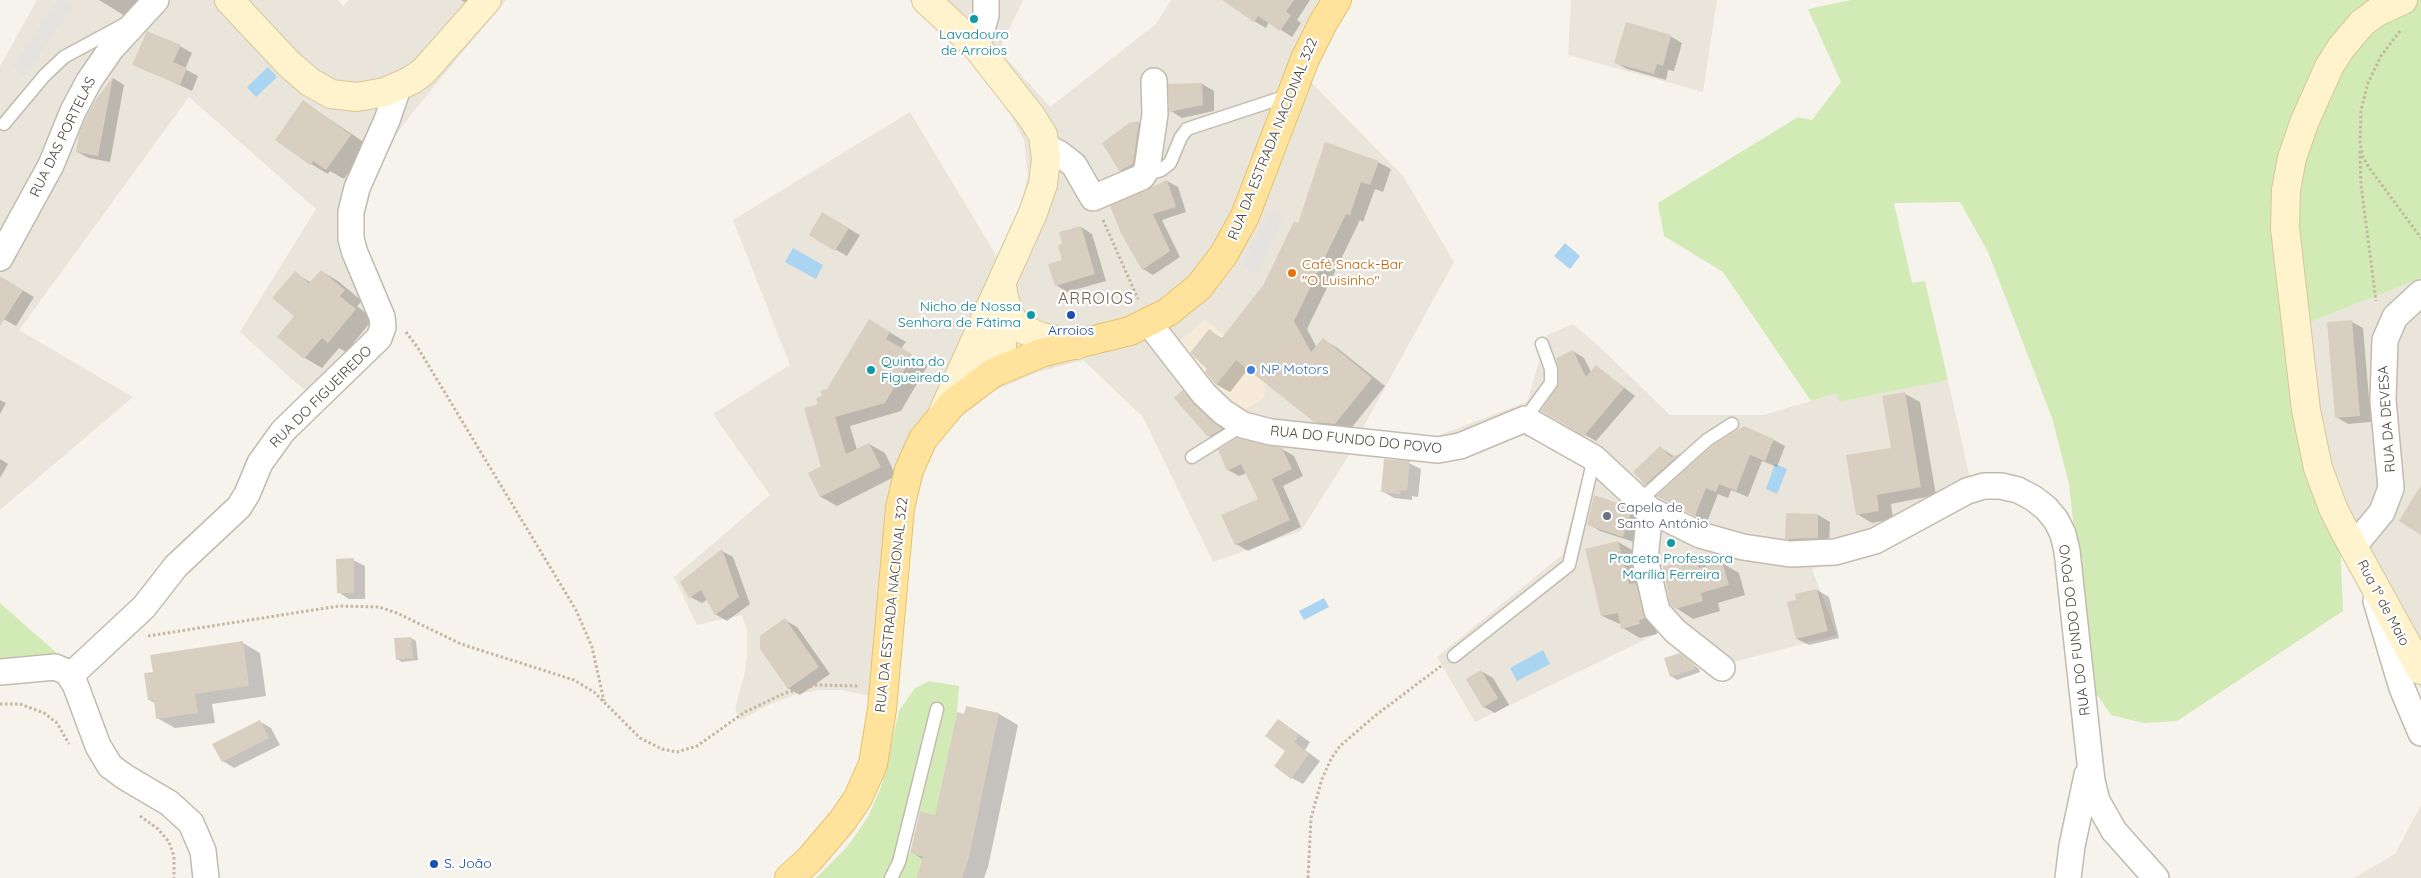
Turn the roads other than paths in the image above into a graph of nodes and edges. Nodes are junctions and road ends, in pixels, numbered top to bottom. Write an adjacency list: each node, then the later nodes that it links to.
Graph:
1 (156, 0): 8 (street, RUA DAS PORTELAS)
2 (229, 0): 11 (street)
3 (488, 0): 11 (street)
4 (926, 0): 9 (street)
5 (986, 0): 9 (street)
6 (1337, 0): 12 (main road, RUA DA ESTRADA NACIONAL 322)
7 (2404, 0): 31 (street, Rua 1º de Maio)
8 (138, 18): 13 (lane); 16 (street, RUA DAS PORTELAS)
9 (977, 46): 14 (street)
10 (1154, 81): 15 (street)
11 (398, 88): 37 (street, RUA DO FIGUEIREDO)
12 (1292, 94): 15 (lane); 20 (main road, RUA DA ESTRADA NACIONAL 322)
13 (4, 124)
14 (1046, 147): 15 (street); 17 (street)
15 (1145, 175)
16 (0, 258)
17 (1006, 278): 19 (street); 22 (street); 23 (street)
18 (2421, 293): 31 (street, RUA DA DEVESA)
19 (986, 315): 23 (street); 24 (street)
20 (1148, 322): 22 (main road, RUA DA ESTRADA NACIONAL 322); 27 (street, RUA DO FUNDO DO POVO)
21 (1542, 344): 25 (lane)
22 (1076, 345): 23 (main road, RUA DA ESTRADA NACIONAL 322)
23 (1003, 368): 24 (main road, RUA DA ESTRADA NACIONAL 322)
24 (943, 412): 42 (main road, RUA DA ESTRADA NACIONAL 322)
25 (1525, 419): 27 (street, RUA DO FUNDO DO POVO); 29 (street, RUA DO FUNDO DO POVO)
26 (1732, 424): 30 (lane)
27 (1243, 425): 28 (lane)
28 (1192, 457)
29 (1594, 458): 30 (street, RUA DO FUNDO DO POVO); 33 (lane)
30 (1644, 505): 34 (street); 40 (street, RUA DO FUNDO DO POVO)
31 (2350, 541): 32 (street, Rua 1º de Maio)
32 (2369, 577): 35 (street, Rua 1º de Maio); 39 (street)
33 (1454, 656)
34 (1722, 668)
35 (2421, 670)
36 (0, 672): 37 (street)
37 (70, 676): 41 (street)
38 (937, 709): 43 (lane)
39 (2421, 733)
40 (2089, 760): 44 (street); 45 (street, RUA DO FUNDO DO POVO)
41 (206, 878)
42 (789, 878)
43 (891, 878)
44 (2068, 878)
45 (2156, 878)

